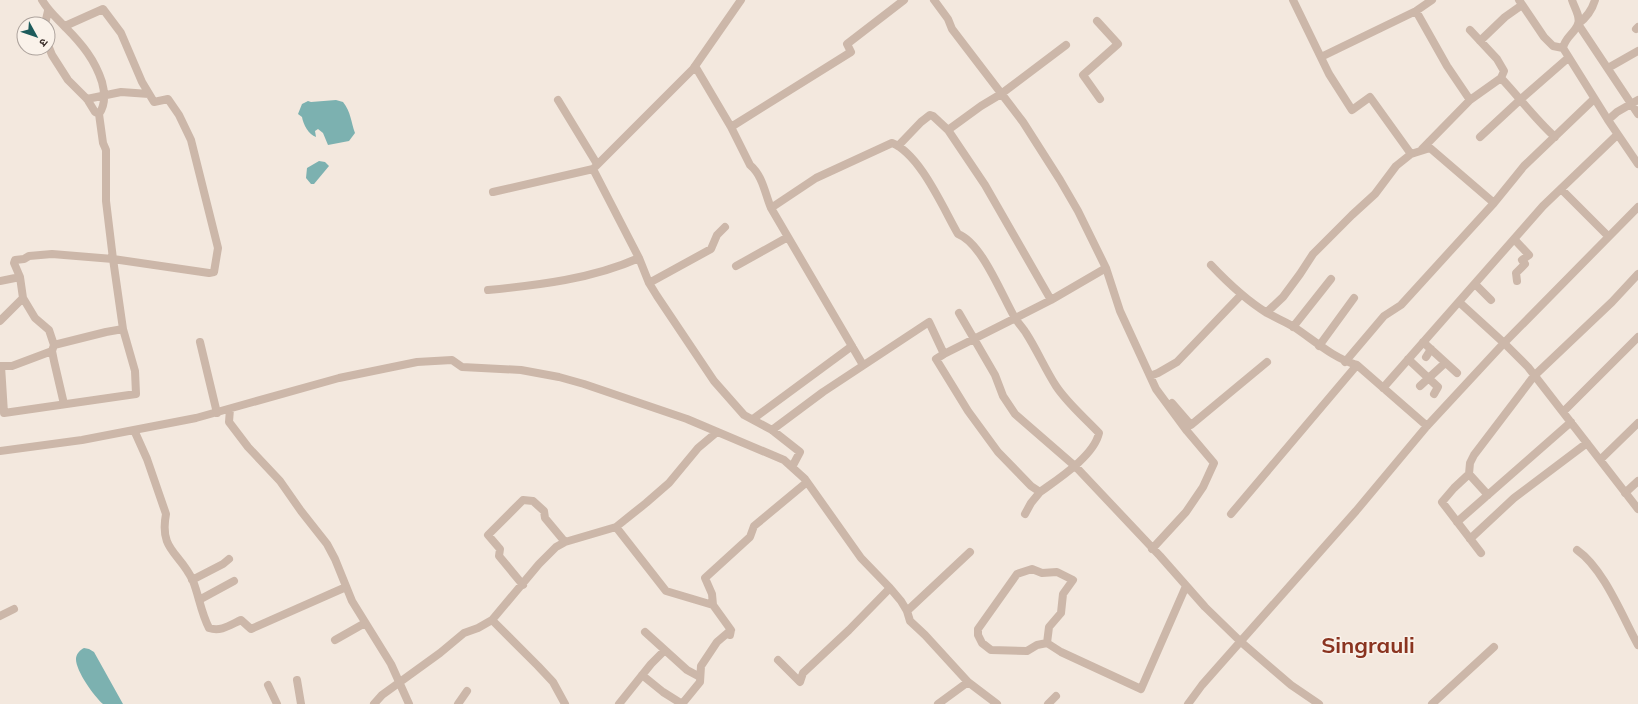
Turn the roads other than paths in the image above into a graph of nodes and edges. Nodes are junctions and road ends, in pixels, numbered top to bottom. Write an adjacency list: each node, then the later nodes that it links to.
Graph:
1 (42, 0): 10 (street)
2 (741, 0): 24 (street)
3 (904, 0): 40 (street)
4 (934, 0): 28 (street)
5 (1293, 0): 22 (street)
6 (1432, 0): 11 (street)
7 (1572, 0): 14 (street)
8 (1595, 0): 14 (street)
9 (1520, 1): 17 (street); 19 (street)
10 (48, 11): 12 (street); 15 (street)
11 (1416, 11): 22 (street); 35 (street)
12 (47, 16)
13 (1097, 21): 32 (street)
14 (1578, 24): 19 (street); 25 (street)
15 (65, 26): 27 (street); 29 (street)
16 (1470, 30): 17 (street)
17 (1480, 41): 26 (street)
18 (1066, 45): 28 (street)
19 (1563, 48): 23 (street)
20 (1638, 51): 25 (street)
21 (53, 56): 31 (street)
22 (1321, 57): 47 (street)
23 (1568, 58): 30 (street); 33 (street)
24 (695, 66): 40 (street); 49 (street)
25 (1608, 68): 36 (street)
26 (1501, 78): 30 (street); 35 (street)
27 (149, 94): 29 (street); 60 (street)
28 (1001, 94): 41 (street); 63 (street)
29 (106, 95): 31 (street); 37 (street)
30 (1521, 98): 43 (street); 44 (street)
31 (87, 99): 37 (street)
32 (1100, 99)
33 (1594, 99): 39 (street); 43 (street)
34 (558, 100): 49 (street)
35 (1470, 100): 46 (street)
36 (1635, 102): 38 (street); 39 (street)
37 (99, 114): 60 (street)
38 (1638, 114)
39 (1608, 120): 42 (street)
40 (731, 127): 54 (street)
41 (948, 130): 45 (street); 75 (street)
42 (1617, 135): 48 (street); 50 (street)
43 (1555, 137): 52 (street)
44 (1480, 138)
45 (898, 146): 54 (street); 80 (street)
46 (1420, 151): 47 (street); 52 (street)
47 (1411, 154): 78 (street)
48 (1638, 164)
49 (595, 167): 51 (street); 59 (street)
50 (1561, 189): 56 (street); 58 (street)
51 (493, 192)
52 (1494, 203): 95 (street)
53 (1638, 207): 56 (street)
54 (771, 208): 57 (street)
55 (725, 227): 69 (street)
56 (1608, 236): 88 (street)
57 (788, 237): 62 (street); 89 (street)
58 (1514, 239): 68 (street); 70 (street)
59 (639, 258): 69 (street); 71 (street)
60 (113, 259): 65 (street); 83 (street)
61 (1211, 265): 72 (street)
62 (736, 266)
63 (1106, 268): 75 (street); 101 (street)
64 (1638, 274): 102 (street)
65 (20, 277): 67 (street); 73 (street)
66 (1331, 279): 82 (street)
67 (0, 281)
68 (1517, 282)
69 (649, 283): 112 (street)
70 (1475, 284): 76 (street); 77 (street)
71 (488, 290)
72 (1242, 295): 78 (street); 101 (street)
73 (23, 298): 81 (street); 91 (street)
74 (1354, 298): 90 (street)
75 (1051, 300): 80 (street)
76 (1491, 300)
77 (1459, 302): 87 (street); 88 (street)
78 (1267, 312): 82 (street)
79 (959, 313): 85 (street)
80 (1015, 319): 85 (street); 123 (street)
81 (0, 321)
82 (1294, 327): 90 (street)
83 (123, 329): 91 (street); 108 (street)
84 (1638, 337): 110 (street)
85 (973, 339): 92 (street); 123 (street)
86 (200, 342): 111 (street)
87 (1423, 342): 93 (street); 96 (street)
88 (1504, 343): 102 (street); 115 (street)
89 (852, 346): 97 (street); 112 (street)
90 (1319, 346): 95 (street)
91 (53, 348): 99 (street); 108 (street)
92 (944, 354): 97 (street); 127 (street)
93 (1408, 359): 103 (street); 105 (street)
94 (1267, 362): 107 (street)
95 (1345, 362): 98 (street)
96 (1445, 363): 100 (street); 103 (street)
97 (863, 365): 117 (street)
98 (1357, 365): 105 (street); 132 (street)
99 (0, 366): 108 (street)
100 (1457, 373)
101 (1150, 376): 107 (street)
102 (1534, 376): 110 (street); 124 (street)
103 (1429, 378): 104 (street); 106 (street)
104 (1420, 386)
105 (1383, 388): 115 (street)
106 (1434, 394)
107 (1164, 400): 137 (street)
108 (64, 404)
109 (230, 409): 111 (street); 118 (street); 146 (street)
110 (1563, 412): 113 (street)
111 (217, 413): 116 (street)
112 (753, 419): 117 (street)
113 (1571, 422): 119 (street); 129 (street)
114 (1638, 424): 121 (street)
115 (1427, 426): 157 (street)
116 (134, 430): 120 (street); 142 (street)
117 (772, 430): 122 (street)
118 (717, 432): 122 (street); 134 (street)
119 (1587, 443): 121 (street); 135 (street)
120 (0, 451)
121 (1600, 460): 128 (street)
122 (792, 467): 126 (street)
123 (1076, 467): 127 (street); 137 (street)
124 (1469, 474): 129 (street); 133 (street)
125 (1638, 481): 128 (street)
126 (807, 482): 147 (street); 149 (street)
127 (1040, 492): 131 (street)
128 (1625, 492): 130 (street)
129 (1488, 494): 133 (street)
130 (1638, 509)
131 (1025, 514)
132 (1231, 514)
133 (1457, 522): 135 (street)
134 (616, 527): 136 (street); 149 (street)
135 (1470, 539): 140 (street)
136 (565, 542): 144 (street); 144 (street)
137 (1152, 549): 145 (street)
138 (1577, 550): 159 (street)
139 (970, 552): 151 (street)
140 (1481, 553)
141 (229, 559): 142 (street)
142 (192, 580): 148 (street)
143 (234, 581): 148 (street)
144 (523, 585): 153 (street)
145 (1186, 586): 157 (street); 158 (street)
146 (346, 587): 148 (street); 154 (street)
147 (890, 588): 151 (street); 162 (street)
148 (199, 600)
149 (712, 605): 164 (street)
150 (14, 608): 152 (street)
151 (907, 611): 166 (street)
152 (0, 616)
153 (492, 620): 167 (street); 176 (street)
154 (365, 623): 156 (street); 167 (street)
155 (644, 632): 161 (street)
156 (335, 640)
157 (1241, 642): 182 (street); 183 (street)
158 (1048, 643): 158 (street)
159 (1638, 645)
160 (1494, 648): 184 (street)
161 (664, 650): 163 (street); 164 (street)
162 (778, 660)
163 (642, 675): 177 (street); 178 (street)
164 (700, 677): 178 (street)
165 (297, 680): 172 (street)
166 (968, 682): 179 (street); 180 (street)
167 (399, 684): 173 (street); 174 (street)
168 (268, 685): 171 (street)
169 (467, 691): 175 (street)
170 (1056, 696): 181 (street)
171 (277, 704)
172 (301, 704)
173 (374, 704)
174 (409, 704)
175 (458, 704)
176 (565, 704)
177 (619, 704)
178 (682, 704)
179 (938, 704)
180 (997, 704)
181 (1048, 704)
182 (1188, 704)
183 (1319, 704)
184 (1432, 704)

